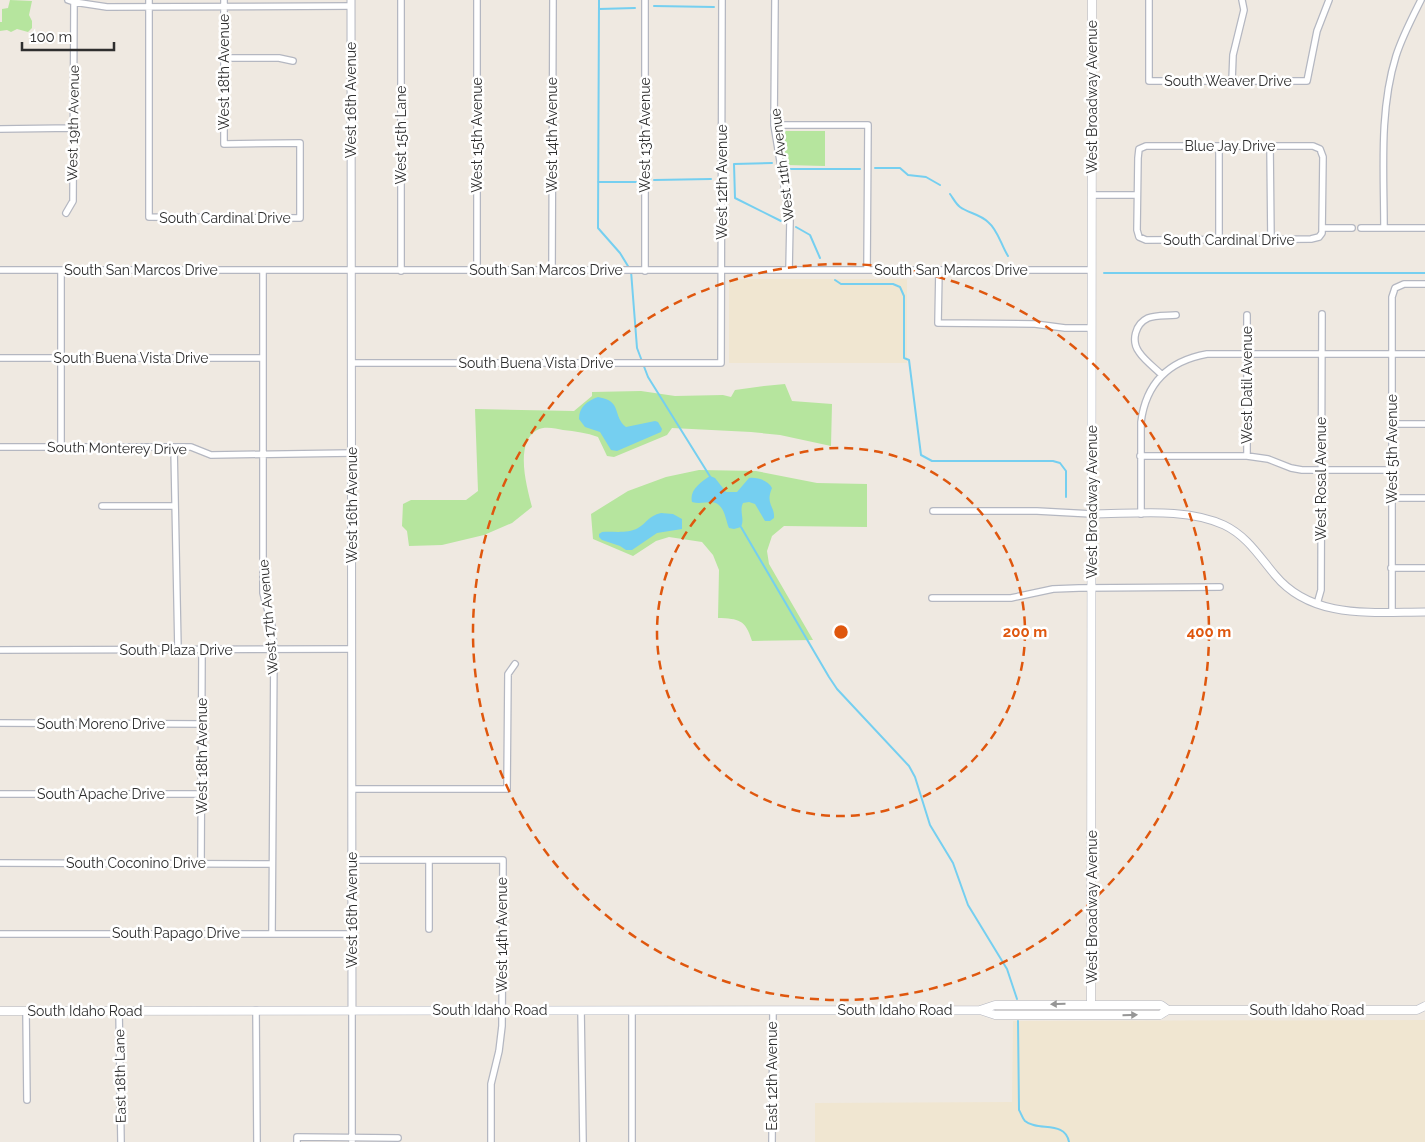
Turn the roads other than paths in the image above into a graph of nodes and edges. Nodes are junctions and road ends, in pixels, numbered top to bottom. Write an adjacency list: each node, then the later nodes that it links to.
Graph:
1 (401, 0): 47 (street, West 15th Lane)
2 (477, 0): 39 (street, West 15th Avenue)
3 (552, 0): 40 (street, West 14th Avenue)
4 (645, 0): 48 (street, West 13th Avenue)
5 (722, 0): 41 (street, West 12th Avenue)
6 (774, 0): 20 (street, West 11th Avenue)
7 (1092, 0): 25 (main road, West Broadway Avenue)
8 (1149, 0): 19 (street, South Weaver Drive)
9 (1242, 0): 19 (street)
10 (1330, 0): 19 (street, South Weaver Drive)
11 (1421, 0): 13 (street); 32 (street)
12 (71, 1): 14 (street); 22 (street, West 19th Avenue)
13 (1425, 2)
14 (149, 3): 15 (street); 28 (street, South Cardinal Drive)
15 (224, 3): 16 (street); 17 (street, West 18th Avenue)
16 (351, 3): 46 (street, West 16th Avenue)
17 (224, 58): 18 (street); 28 (street, West 18th Avenue)
18 (293, 61)
19 (1232, 82)
20 (774, 125): 42 (street, West 11th Avenue); 43 (street)
21 (0, 128): 22 (street)
22 (74, 128): 27 (street, West 19th Avenue)
23 (1219, 146): 24 (street, Blue Jay Drive); 26 (street, Blue Jay Drive); 34 (street)
24 (1270, 146): 29 (street, Blue Jay Drive); 35 (street)
25 (1092, 195): 26 (street); 45 (main road, West Broadway Avenue)
26 (1137, 195): 34 (street, South Cardinal Drive)
27 (66, 213)
28 (300, 218)
29 (1323, 228): 30 (street); 35 (street, South Cardinal Drive)
30 (1352, 228)
31 (1361, 228): 32 (street)
32 (1384, 228): 33 (street)
33 (1425, 228)
34 (1219, 240): 35 (street, South Cardinal Drive)
35 (1271, 240)
36 (0, 270): 37 (street, South San Marcos Drive)
37 (62, 270): 38 (street, South San Marcos Drive); 59 (street)
38 (263, 270): 46 (street, South San Marcos Drive); 60 (street, West 17th Avenue)
39 (477, 270): 40 (street, South San Marcos Drive); 47 (street, South San Marcos Drive)
40 (552, 270): 48 (street, South San Marcos Drive)
41 (722, 270): 42 (street, South San Marcos Drive); 48 (street, South San Marcos Drive); 62 (street, West 12th Avenue)
42 (789, 270): 43 (street, South San Marcos Drive)
43 (867, 270): 44 (street, South San Marcos Drive)
44 (939, 270): 45 (street, South San Marcos Drive); 53 (street)
45 (1092, 270): 53 (main road, West Broadway Avenue)
46 (352, 271): 47 (street, South San Marcos Drive); 61 (street, West 16th Avenue)
47 (401, 271)
48 (645, 271)
49 (1425, 284): 56 (street, West 5th Avenue)
50 (1322, 314): 55 (street, West Rosal Avenue)
51 (1176, 315): 63 (street)
52 (1247, 315): 54 (street, West Datil Avenue)
53 (1092, 328): 80 (main road, West Broadway Avenue)
54 (1247, 354): 55 (street); 63 (street); 72 (street, West Datil Avenue)
55 (1322, 354): 56 (street); 73 (street, West Rosal Avenue)
56 (1392, 354): 57 (street); 64 (street, West 5th Avenue)
57 (1425, 354)
58 (0, 358): 59 (street, South Buena Vista Drive)
59 (61, 358): 60 (street, South Buena Vista Drive); 67 (street)
60 (262, 358): 70 (street, West 17th Avenue)
61 (352, 363): 62 (street, South Buena Vista Drive); 69 (street, West 16th Avenue)
62 (721, 364)
63 (1162, 375): 71 (street)
64 (1392, 424): 65 (street); 74 (street, West 5th Avenue)
65 (1425, 424)
66 (0, 447): 67 (street, South Monterey Drive)
67 (62, 447): 68 (street, South Monterey Drive)
68 (174, 447): 70 (street, South Monterey Drive); 78 (street)
69 (352, 453): 70 (street, South Monterey Drive); 91 (street, West 16th Avenue)
70 (262, 454): 90 (street, West 17th Avenue)
71 (1140, 456): 72 (street); 81 (street)
72 (1247, 456): 73 (street)
73 (1322, 470): 74 (street); 87 (street, West Rosal Avenue)
74 (1392, 470): 75 (street, West 5th Avenue)
75 (1392, 498): 76 (street); 82 (street, West 5th Avenue)
76 (1425, 498)
77 (102, 506): 78 (street)
78 (175, 506): 93 (street)
79 (933, 511): 80 (street)
80 (1092, 514): 81 (street); 84 (main road, West Broadway Avenue)
81 (1141, 514): 87 (street)
82 (1392, 568): 83 (street); 88 (street, West 5th Avenue)
83 (1425, 568)
84 (1092, 587): 85 (street); 86 (street); 110 (main road, West Broadway Avenue)
85 (1220, 587)
86 (932, 598)
87 (1317, 604): 88 (street)
88 (1392, 612): 89 (street)
89 (1425, 612)
90 (274, 649): 91 (street, South Plaza Drive); 94 (street, South Plaza Drive); 105 (street, West 17th Avenue)
91 (352, 649): 98 (street, West 16th Avenue)
92 (0, 650): 93 (street, South Plaza Drive)
93 (178, 650): 94 (street, South Plaza Drive)
94 (202, 650): 97 (street, West 18th Avenue)
95 (515, 664): 98 (street)
96 (0, 723): 97 (street, South Moreno Drive)
97 (202, 724): 100 (street, West 18th Avenue)
98 (352, 789): 101 (street, West 16th Avenue)
99 (0, 794): 100 (street, South Apache Drive)
100 (201, 794): 104 (street, West 18th Avenue)
101 (352, 860): 102 (street); 109 (street, West 16th Avenue)
102 (429, 860): 106 (street); 115 (street, West 14th Avenue)
103 (0, 863): 104 (street, South Coconino Drive)
104 (201, 863): 105 (street, South Coconino Drive)
105 (272, 864): 107 (street, West 17th Avenue)
106 (429, 929)
107 (272, 933): 108 (street, South Papago Drive); 109 (street, South Papago Drive)
108 (0, 934)
109 (352, 934): 114 (street, West 16th Avenue)
110 (1091, 1004): 119 (main road, South Idaho Road, one-way to 119); 120 (main road, South Idaho Road)
111 (1425, 1006): 121 (main road, South Idaho Road)
112 (119, 1010): 113 (main road, South Idaho Road); 123 (main road, South Idaho Road); 128 (street, East 18th Lane)
113 (256, 1010): 114 (main road, South Idaho Road); 129 (street)
114 (352, 1010): 115 (main road, South Idaho Road); 127 (street)
115 (502, 1010): 116 (main road, South Idaho Road); 131 (street, West 14th Avenue)
116 (580, 1010): 117 (main road, South Idaho Road); 132 (street)
117 (632, 1010): 118 (main road, South Idaho Road); 133 (street)
118 (773, 1010): 119 (main road, South Idaho Road); 134 (street, East 12th Avenue)
119 (980, 1010): 120 (main road, South Idaho Road, one-way to 120)
120 (1168, 1010): 121 (main road, South Idaho Road)
121 (1417, 1010): 124 (main road, South Idaho Road)
122 (0, 1011): 123 (main road, South Idaho Road)
123 (26, 1011): 125 (street)
124 (1425, 1014)
125 (27, 1100)
126 (398, 1138): 127 (street)
127 (352, 1140): 130 (street)
128 (121, 1142)
129 (257, 1142)
130 (297, 1142)
131 (491, 1142)
132 (583, 1142)
133 (632, 1142)
134 (772, 1142)

